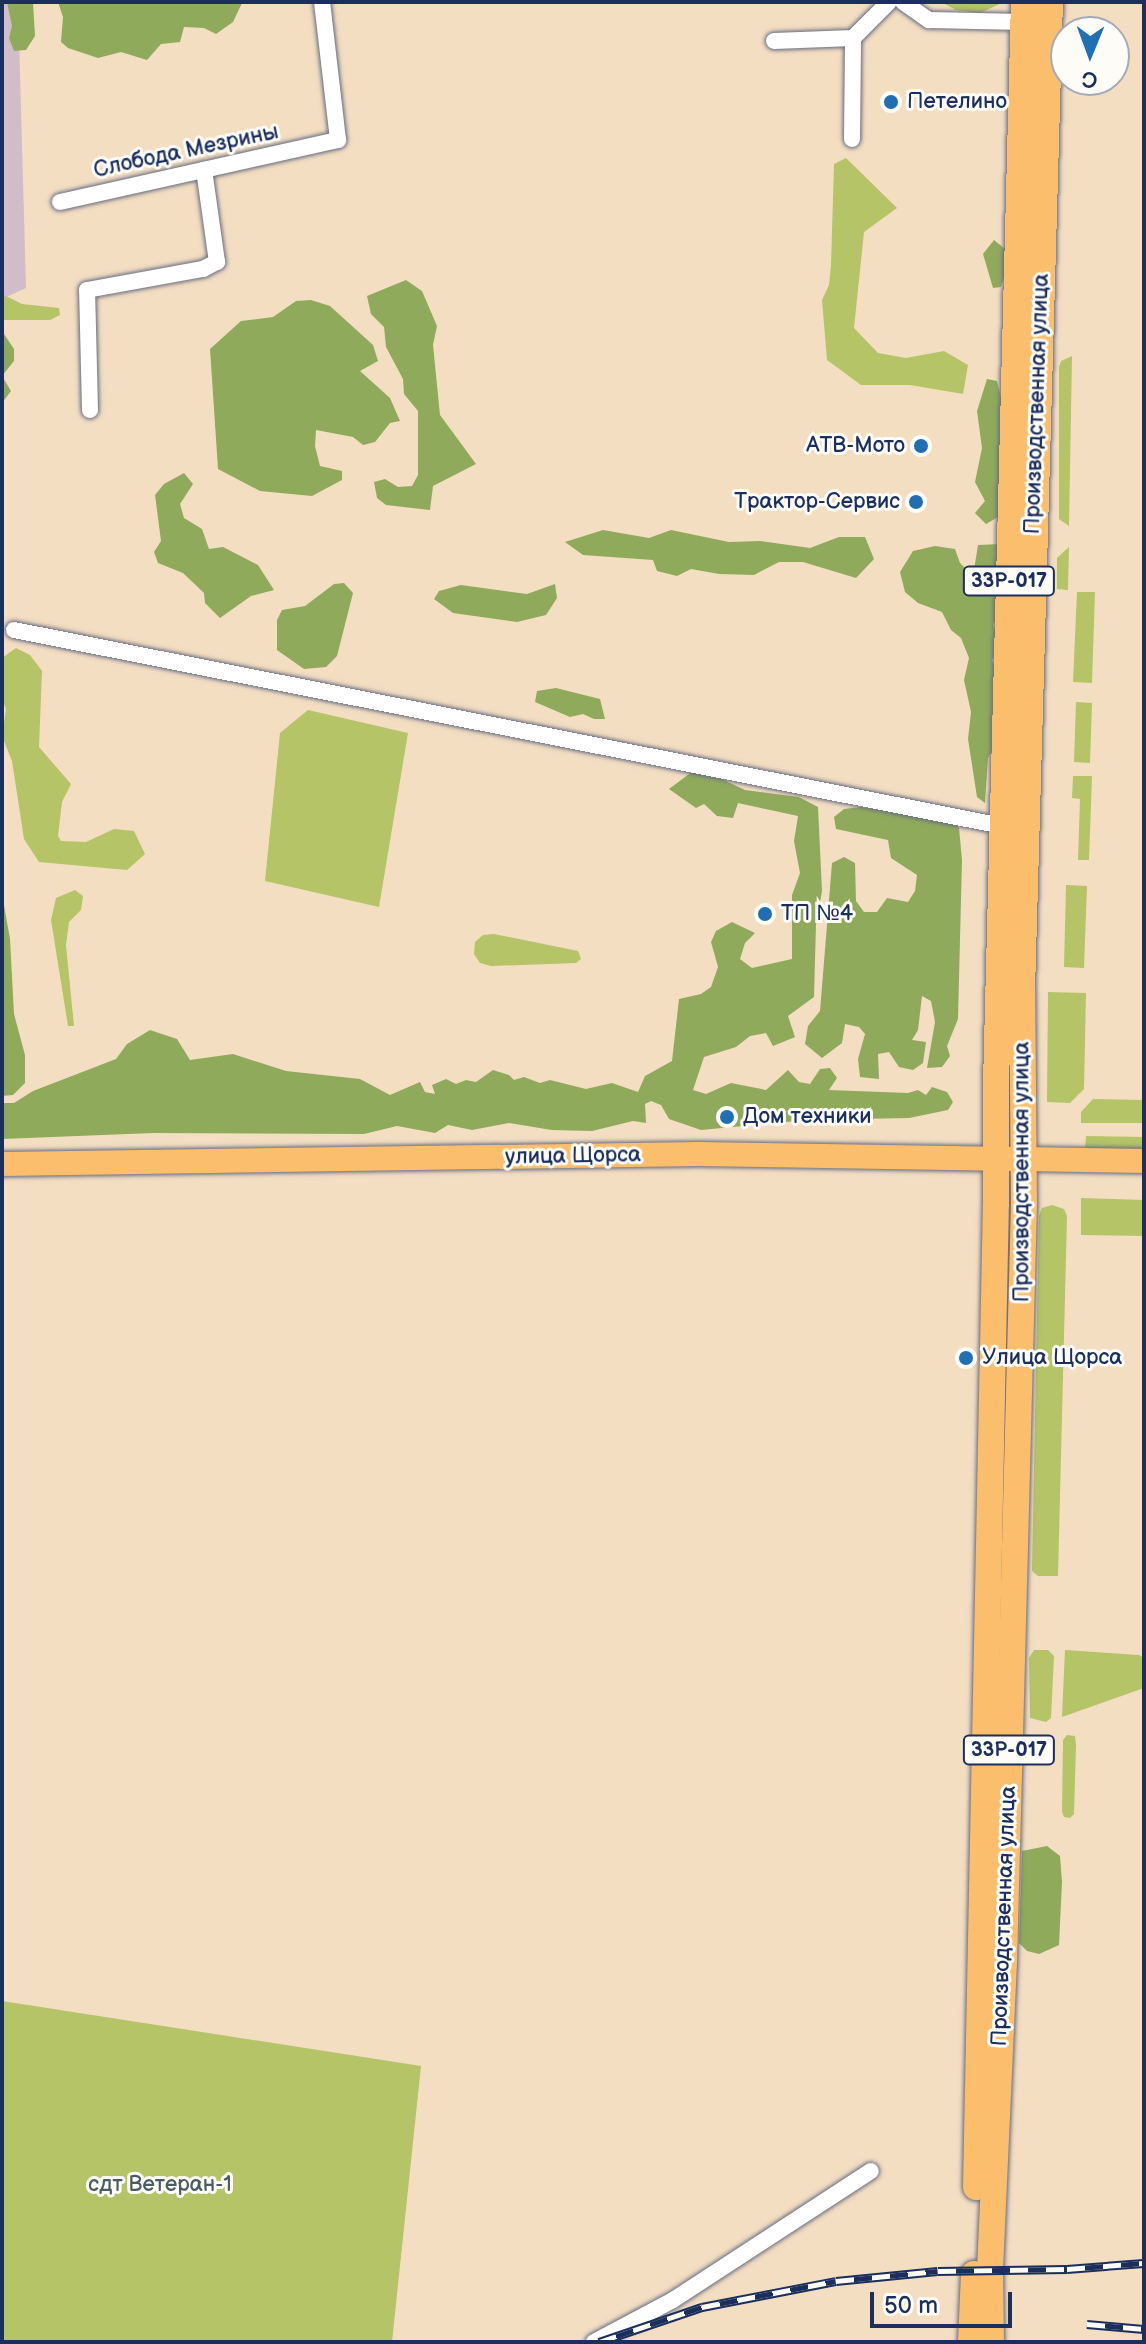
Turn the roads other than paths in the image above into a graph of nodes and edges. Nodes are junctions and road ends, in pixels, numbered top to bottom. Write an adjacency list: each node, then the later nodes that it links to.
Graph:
1 (322, 2): 9 (street, Слобода Мезрины)
2 (889, 2): 6 (street)
3 (903, 2): 5 (street)
4 (1050, 2): 14 (highway, Производственная улица / 33Р-017)
5 (1024, 12): 13 (highway, Производственная улица / 33Р-017)
6 (853, 38): 7 (street); 8 (street)
7 (774, 41)
8 (852, 139)
9 (204, 170): 10 (street, Слобода Мезрины); 11 (street)
10 (60, 202)
11 (90, 410)
12 (14, 630): 13 (street)
13 (1002, 826): 14 (highway, Производственная улица / 33Р-017)
14 (1010, 1159): 15 (main road, улица Щорса); 16 (main road, улица Щорса); 19 (highway, Производственная улица / 33Р-017); 20 (highway, Производственная улица / 33Р-017)
15 (1144, 1161)
16 (2, 1164)
17 (871, 2171): 18 (street)
18 (594, 2342)
19 (971, 2342)
20 (991, 2342)

